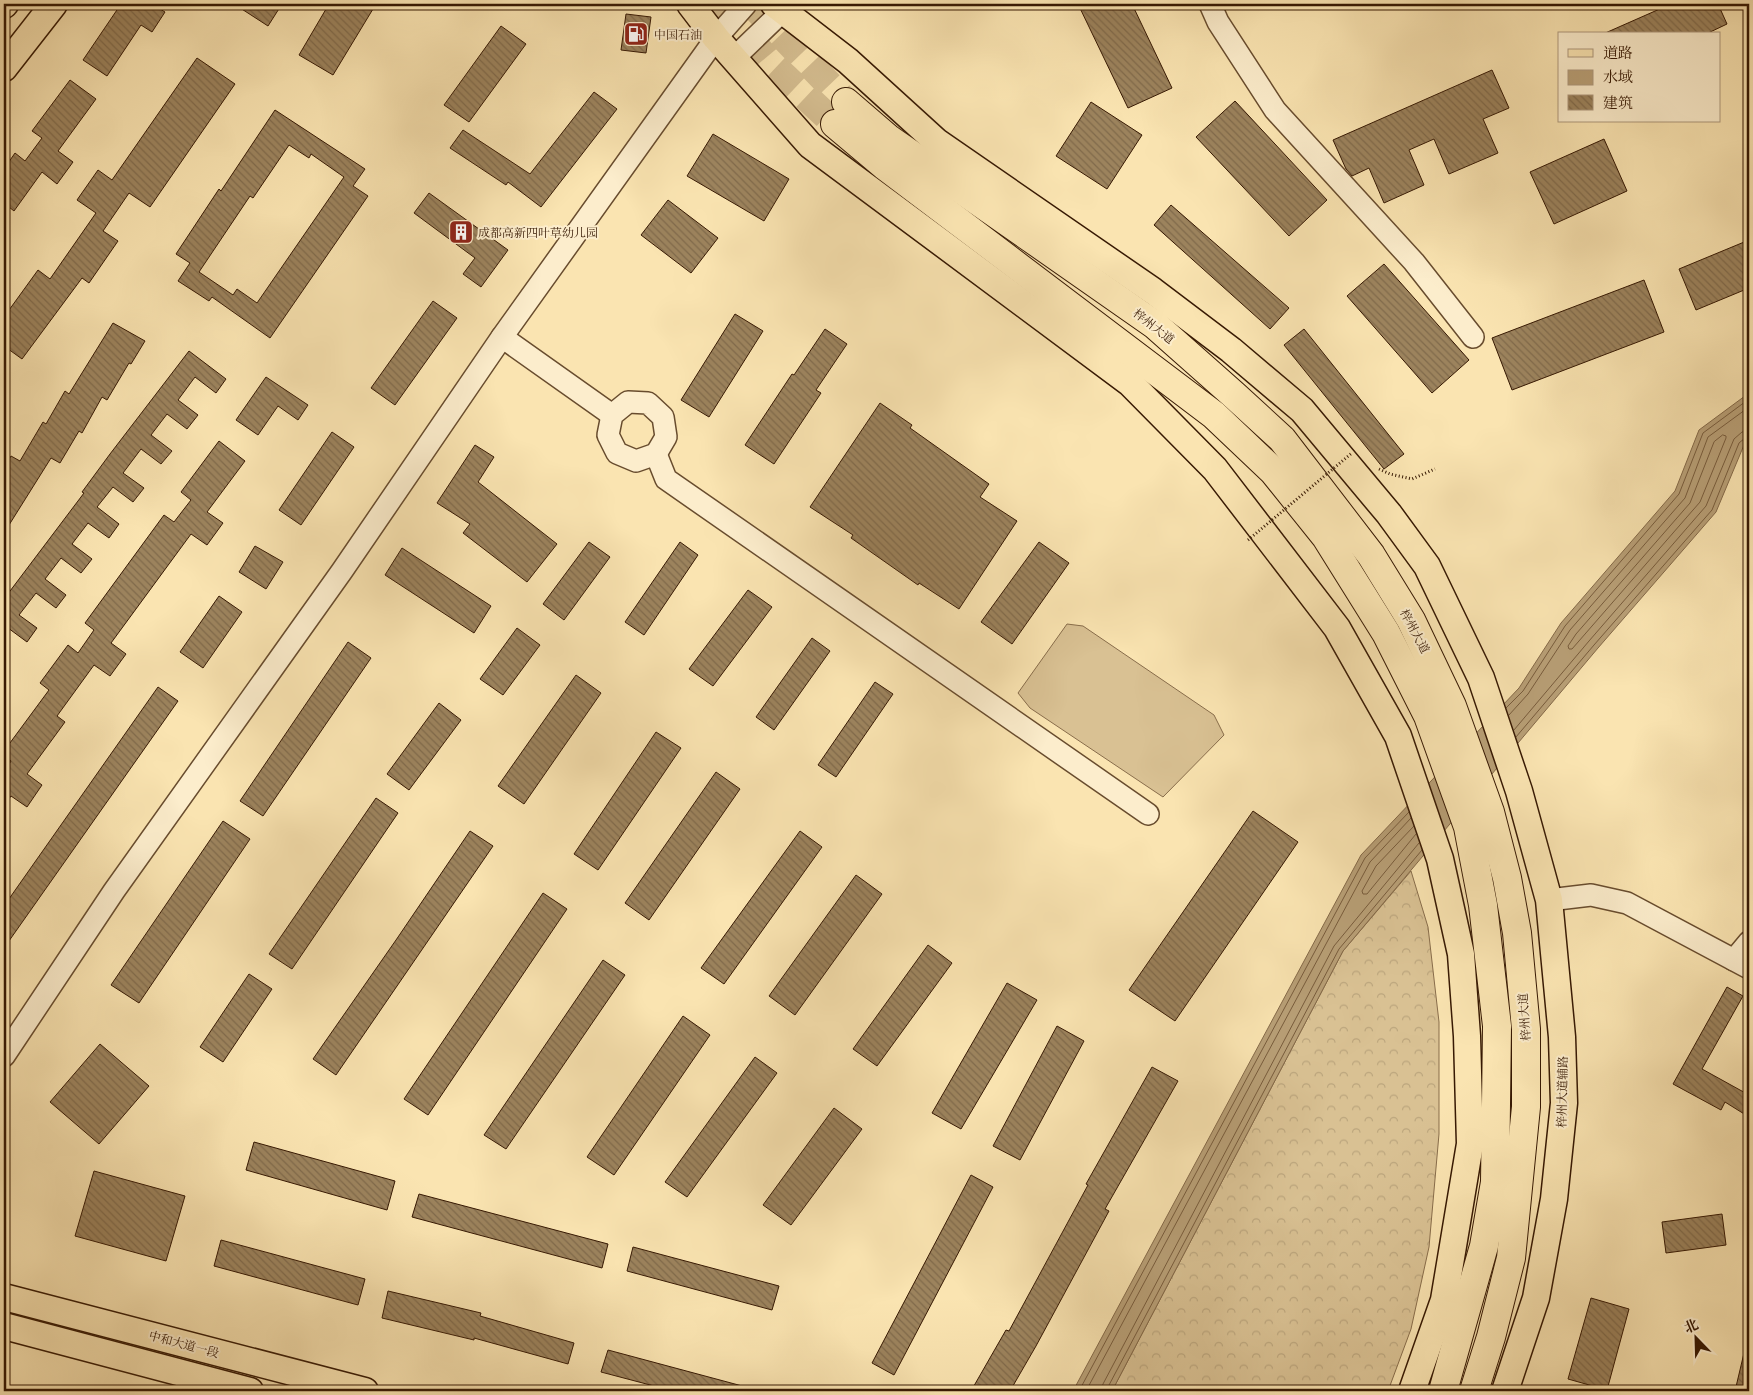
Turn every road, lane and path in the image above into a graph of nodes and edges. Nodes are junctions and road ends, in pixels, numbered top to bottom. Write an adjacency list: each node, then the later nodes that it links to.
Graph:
1 (54, 4): 8 (main road)
2 (690, 4): 6 (main road)
3 (746, 4): 6 (street)
4 (1210, 4): 10 (street)
5 (782, 6): 7 (street); 20 (main road, 梓州大道辅路)
6 (716, 38): 7 (main road); 11 (street)
7 (734, 58): 28 (main road)
8 (4, 68)
9 (841, 113): 19 (highway, 梓州大道)
10 (1473, 336)
11 (502, 337): 12 (street); 23 (street)
12 (612, 415): 13 (street); 13 (street)
13 (656, 454): 18 (street)
14 (1358, 457): 17 (path, bridge)
15 (1376, 468): 16 (path)
16 (1435, 469)
17 (1248, 540)
18 (1148, 814)
19 (1479, 820): 29 (highway, 梓州大道); 30 (highway, 梓州大道)
20 (1549, 900): 22 (street); 31 (main road, 梓州大道辅路)
21 (1749, 942): 22 (street)
22 (1742, 964)
23 (4, 1056)
24 (4, 1297): 27 (main road, 中和大道一段)
25 (4, 1326): 26 (main road)
26 (250, 1391)
27 (364, 1391)
28 (1412, 1391)
29 (1443, 1391)
30 (1474, 1391)
31 (1505, 1391)

